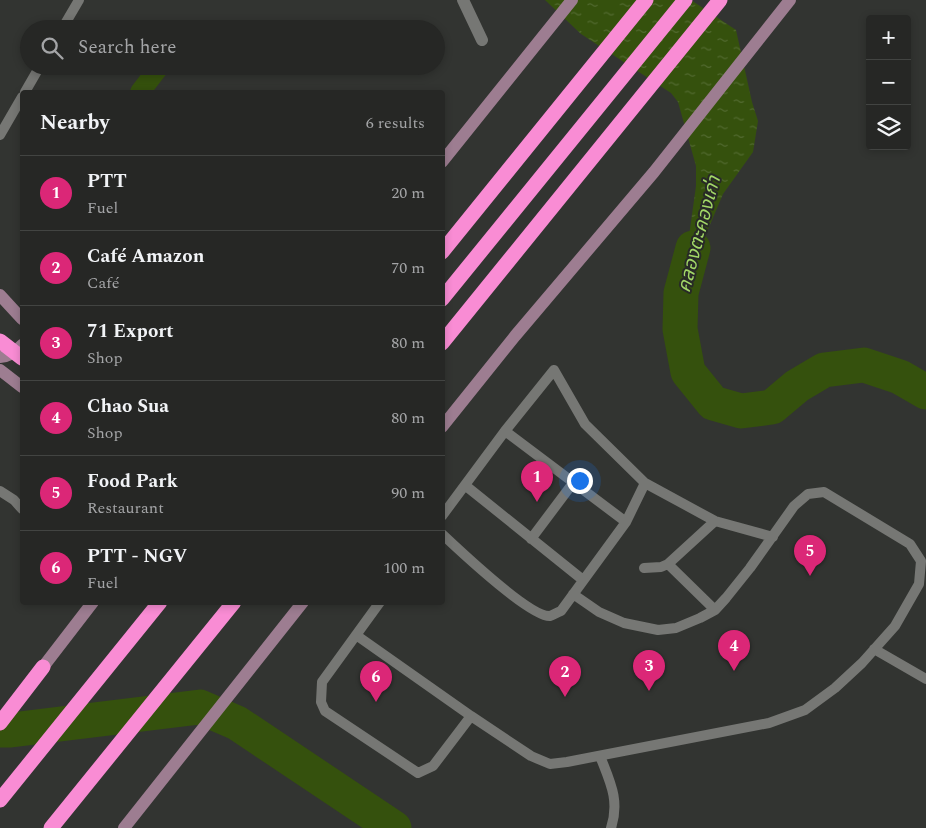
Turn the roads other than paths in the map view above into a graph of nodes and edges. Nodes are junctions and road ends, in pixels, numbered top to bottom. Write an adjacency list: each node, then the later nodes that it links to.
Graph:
1 (79, 0): 8 (lane)
2 (463, 0): 9 (street)
3 (572, 0): 14 (main road)
4 (646, 0): 15 (highway)
5 (685, 0): 17 (highway)
6 (720, 0): 20 (highway)
7 (790, 0): 27 (main road)
8 (67, 20)
9 (482, 40)
10 (35, 75): 11 (lane)
11 (26, 90)
12 (20, 100): 13 (lane)
13 (0, 135)
14 (445, 158)
15 (445, 248)
16 (0, 294): 18 (main road); 19 (main road)
17 (445, 295)
18 (20, 308)
19 (20, 318)
20 (445, 339)
21 (0, 341): 23 (highway)
22 (20, 348): 24 (main road)
23 (20, 356)
24 (0, 357)
25 (0, 370): 26 (main road)
26 (20, 385)
27 (445, 423)
28 (505, 431): 29 (lane); 30 (lane); 31 (lane)
29 (573, 483): 36 (lane); 39 (lane)
30 (645, 483): 35 (lane); 36 (lane)
31 (466, 486): 34 (lane); 39 (lane)
32 (0, 491): 33 (lane)
33 (20, 507)
34 (445, 512)
35 (715, 521): 38 (lane); 40 (lane)
36 (626, 522): 42 (lane)
37 (445, 537): 43 (lane)
38 (773, 537): 49 (lane); 51 (lane)
39 (531, 539): 42 (lane)
40 (668, 564): 41 (lane); 49 (lane)
41 (644, 568)
42 (583, 580): 43 (lane)
43 (572, 594): 49 (lane)
44 (90, 605): 52 (main road)
45 (158, 605): 57 (highway)
46 (232, 605): 58 (highway)
47 (301, 605): 59 (main road)
48 (378, 605): 50 (lane)
49 (715, 610)
50 (356, 634): 54 (lane); 54 (lane)
51 (874, 649): 53 (lane); 56 (lane)
52 (43, 668): 55 (highway)
53 (926, 678)
54 (471, 716): 56 (lane)
55 (0, 722)
56 (600, 756): 60 (lane)
57 (0, 800)
58 (51, 828)
59 (124, 828)
60 (611, 828)

